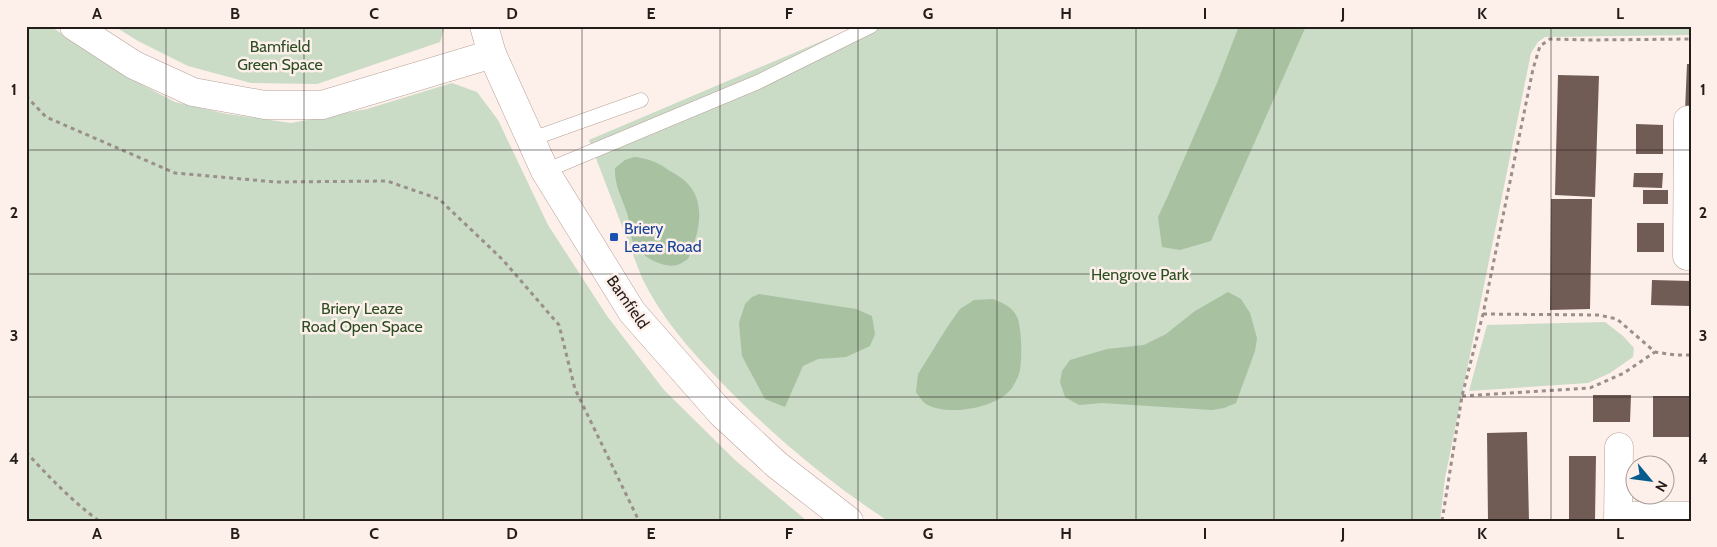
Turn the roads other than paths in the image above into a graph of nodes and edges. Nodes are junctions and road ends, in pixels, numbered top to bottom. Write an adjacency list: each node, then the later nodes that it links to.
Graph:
1 (74, 26): 4 (street)
2 (484, 26): 4 (street, Bamfield)
3 (871, 26): 8 (lane)
4 (492, 54): 7 (street, Bamfield)
5 (641, 100): 7 (lane)
6 (1688, 120): 9 (street)
7 (529, 140): 8 (street, Bamfield)
8 (544, 171): 14 (street, Bamfield)
9 (1690, 186): 10 (street)
10 (1687, 256)
11 (1619, 447): 13 (street)
12 (1691, 516): 13 (street)
13 (1618, 518)
14 (849, 521)

